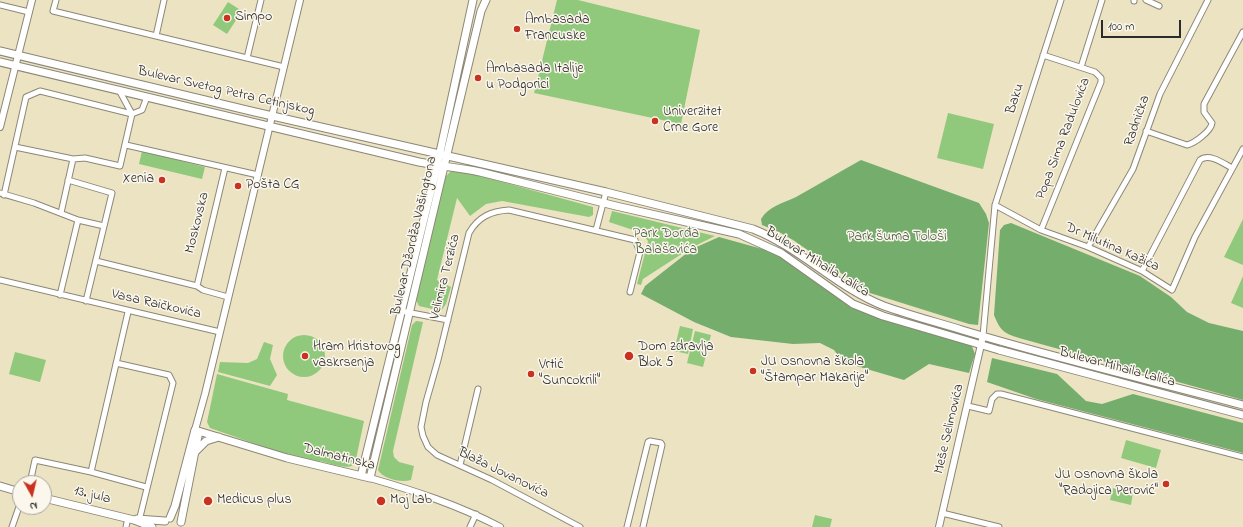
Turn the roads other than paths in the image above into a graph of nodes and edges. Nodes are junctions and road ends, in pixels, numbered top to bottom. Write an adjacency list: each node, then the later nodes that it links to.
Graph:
1 (32, 0): 14 (street)
2 (56, 0): 16 (street)
3 (164, 0): 16 (street)
4 (261, 0): 20 (street)
5 (300, 0): 23 (street)
6 (474, 0): 35 (main road, Bulevar Džordža Vašingtona)
7 (486, 0): 36 (main road, Bulevar Džordža Vašingtona)
8 (1061, 0): 18 (street, Baku)
9 (1102, 0): 24 (street)
10 (1146, 0): 13 (street)
11 (1208, 0): 31 (street, Radnička)
12 (0, 5): 14 (street)
13 (1159, 6)
14 (29, 12): 19 (street)
15 (1243, 32): 31 (street)
16 (156, 36): 20 (street)
17 (0, 51): 19 (main road, Bulevar Svetog Petra Cetinjskog)
18 (1043, 55): 24 (street, Popa Sima Radulovića); 46 (street, Baku)
19 (19, 56): 22 (street); 28 (main road, Bulevar Svetog Petra Cetinjskog)
20 (248, 58): 23 (street)
21 (0, 62): 22 (main road, Bulevar Svetog Petra Cetinjskog)
22 (16, 66): 25 (main road, Bulevar Svetog Petra Cetinjskog); 29 (street)
23 (284, 67): 28 (street)
24 (1081, 67): 51 (street, Popa Sima Radulovića)
25 (118, 90): 26 (main road, Bulevar Svetog Petra Cetinjskog); 27 (street, Bulevar Svetog Petra Cetinjskog)
26 (147, 97): 27 (street); 30 (main road, Bulevar Svetog Petra Cetinjskog)
27 (132, 114): 32 (street); 33 (street)
28 (272, 116): 30 (street); 35 (main road, Bulevar Svetog Petra Cetinjskog)
29 (0, 127)
30 (269, 127): 38 (main road, Bulevar Svetog Petra Cetinjskog); 41 (street)
31 (1146, 131): 52 (street, Radnička)
32 (126, 146): 37 (street); 39 (street)
33 (15, 147): 37 (street); 44 (street)
34 (1243, 149): 40 (street, Dr Milutina Kažića)
35 (439, 154): 36 (main road, Bulevar Svetog Petra Cetinjskog); 38 (main road, Bulevar Džordža Vašingtona)
36 (446, 156): 38 (main road, Bulevar Džordža Vašingtona); 43 (main road, Bulevar Mihaila Lalića)
37 (73, 159): 42 (street)
38 (440, 167): 45 (main road, Bulevar Mihaila Lalića); 61 (main road, Bulevar Džordža Vašingtona); 63 (main road, Bulevar Džordža Vašingtona)
39 (225, 168): 41 (street); 56 (street, Moskovska)
40 (1232, 168): 54 (street); 54 (street, Dr Milutina Kažića)
41 (258, 175): 59 (street)
42 (68, 180): 47 (street); 49 (street)
43 (606, 192): 45 (street); 66 (main road, Bulevar Mihaila Lalića)
44 (2, 194): 47 (street)
45 (603, 203): 50 (street); 67 (main road, Bulevar Mihaila Lalića)
46 (995, 206): 51 (street, Dr Milutina Kažića); 66 (street, Baku)
47 (61, 213): 48 (street)
48 (78, 220): 49 (street); 58 (street)
49 (104, 226): 53 (street)
50 (596, 230): 57 (street, Velimira Terzića); 64 (street, Velimira Terzića)
51 (1041, 230): 52 (street, Dr Milutina Kažića)
52 (1088, 248): 54 (street, Dr Milutina Kažića)
53 (96, 261): 56 (street, Vasa Raičkovića); 60 (street)
54 (1142, 272)
55 (0, 280): 58 (street, Vasa Raičkovića)
56 (197, 286): 59 (street)
57 (630, 292)
58 (60, 295): 60 (street, Vasa Raičkovića)
59 (228, 297): 65 (street)
60 (86, 301): 62 (street, Vasa Raičkovića)
61 (401, 311): 63 (street); 81 (main road, Bulevar Džordža Vašingtona)
62 (128, 312): 65 (street, Vasa Raičkovića); 68 (street)
63 (410, 313): 64 (street); 82 (main road, Bulevar Džordža Vašingtona)
64 (448, 320): 74 (street, Velimira Terzića)
65 (220, 332): 73 (street)
66 (984, 336): 67 (street, Meše Selimovića); 70 (main road, Bulevar Mihaila Lalića)
67 (982, 345): 71 (street, Meše Selimovića); 72 (main road, Bulevar Mihaila Lalića)
68 (116, 363): 79 (street); 84 (street)
69 (478, 389): 78 (street)
70 (1243, 405)
71 (968, 406): 77 (street); 87 (street, Meše Selimovića)
72 (1243, 415)
73 (197, 430): 75 (main road, Dalmatinska); 76 (main road); 91 (main road)
74 (423, 436): 78 (street, Blaža Jovanovića)
75 (223, 437): 76 (main road); 81 (main road, Dalmatinska)
76 (194, 452): 92 (main road)
77 (1243, 457)
78 (460, 465): 99 (street, Blaža Jovanovića)
79 (91, 472): 80 (street); 84 (street)
80 (32, 475)
81 (361, 476): 82 (main road, Dalmatinska)
82 (370, 478): 88 (street, Dalmatinska)
83 (0, 486): 85 (main road)
84 (146, 487): 90 (street)
85 (12, 490)
86 (52, 500): 90 (main road, 13. jula)
87 (942, 513): 93 (street); 102 (street, Meše Selimovića)
88 (476, 514): 97 (street); 98 (street, Dalmatinska)
89 (16, 515): 94 (street)
90 (135, 520): 91 (main road); 95 (street); 96 (main road)
91 (165, 522): 92 (main road)
92 (182, 524)
93 (980, 525): 103 (street)
94 (12, 527)
95 (126, 527)
96 (152, 527)
97 (470, 527)
98 (500, 527)
99 (580, 527)
100 (627, 527): 101 (street)
101 (643, 527)
102 (939, 527)
103 (999, 527)

